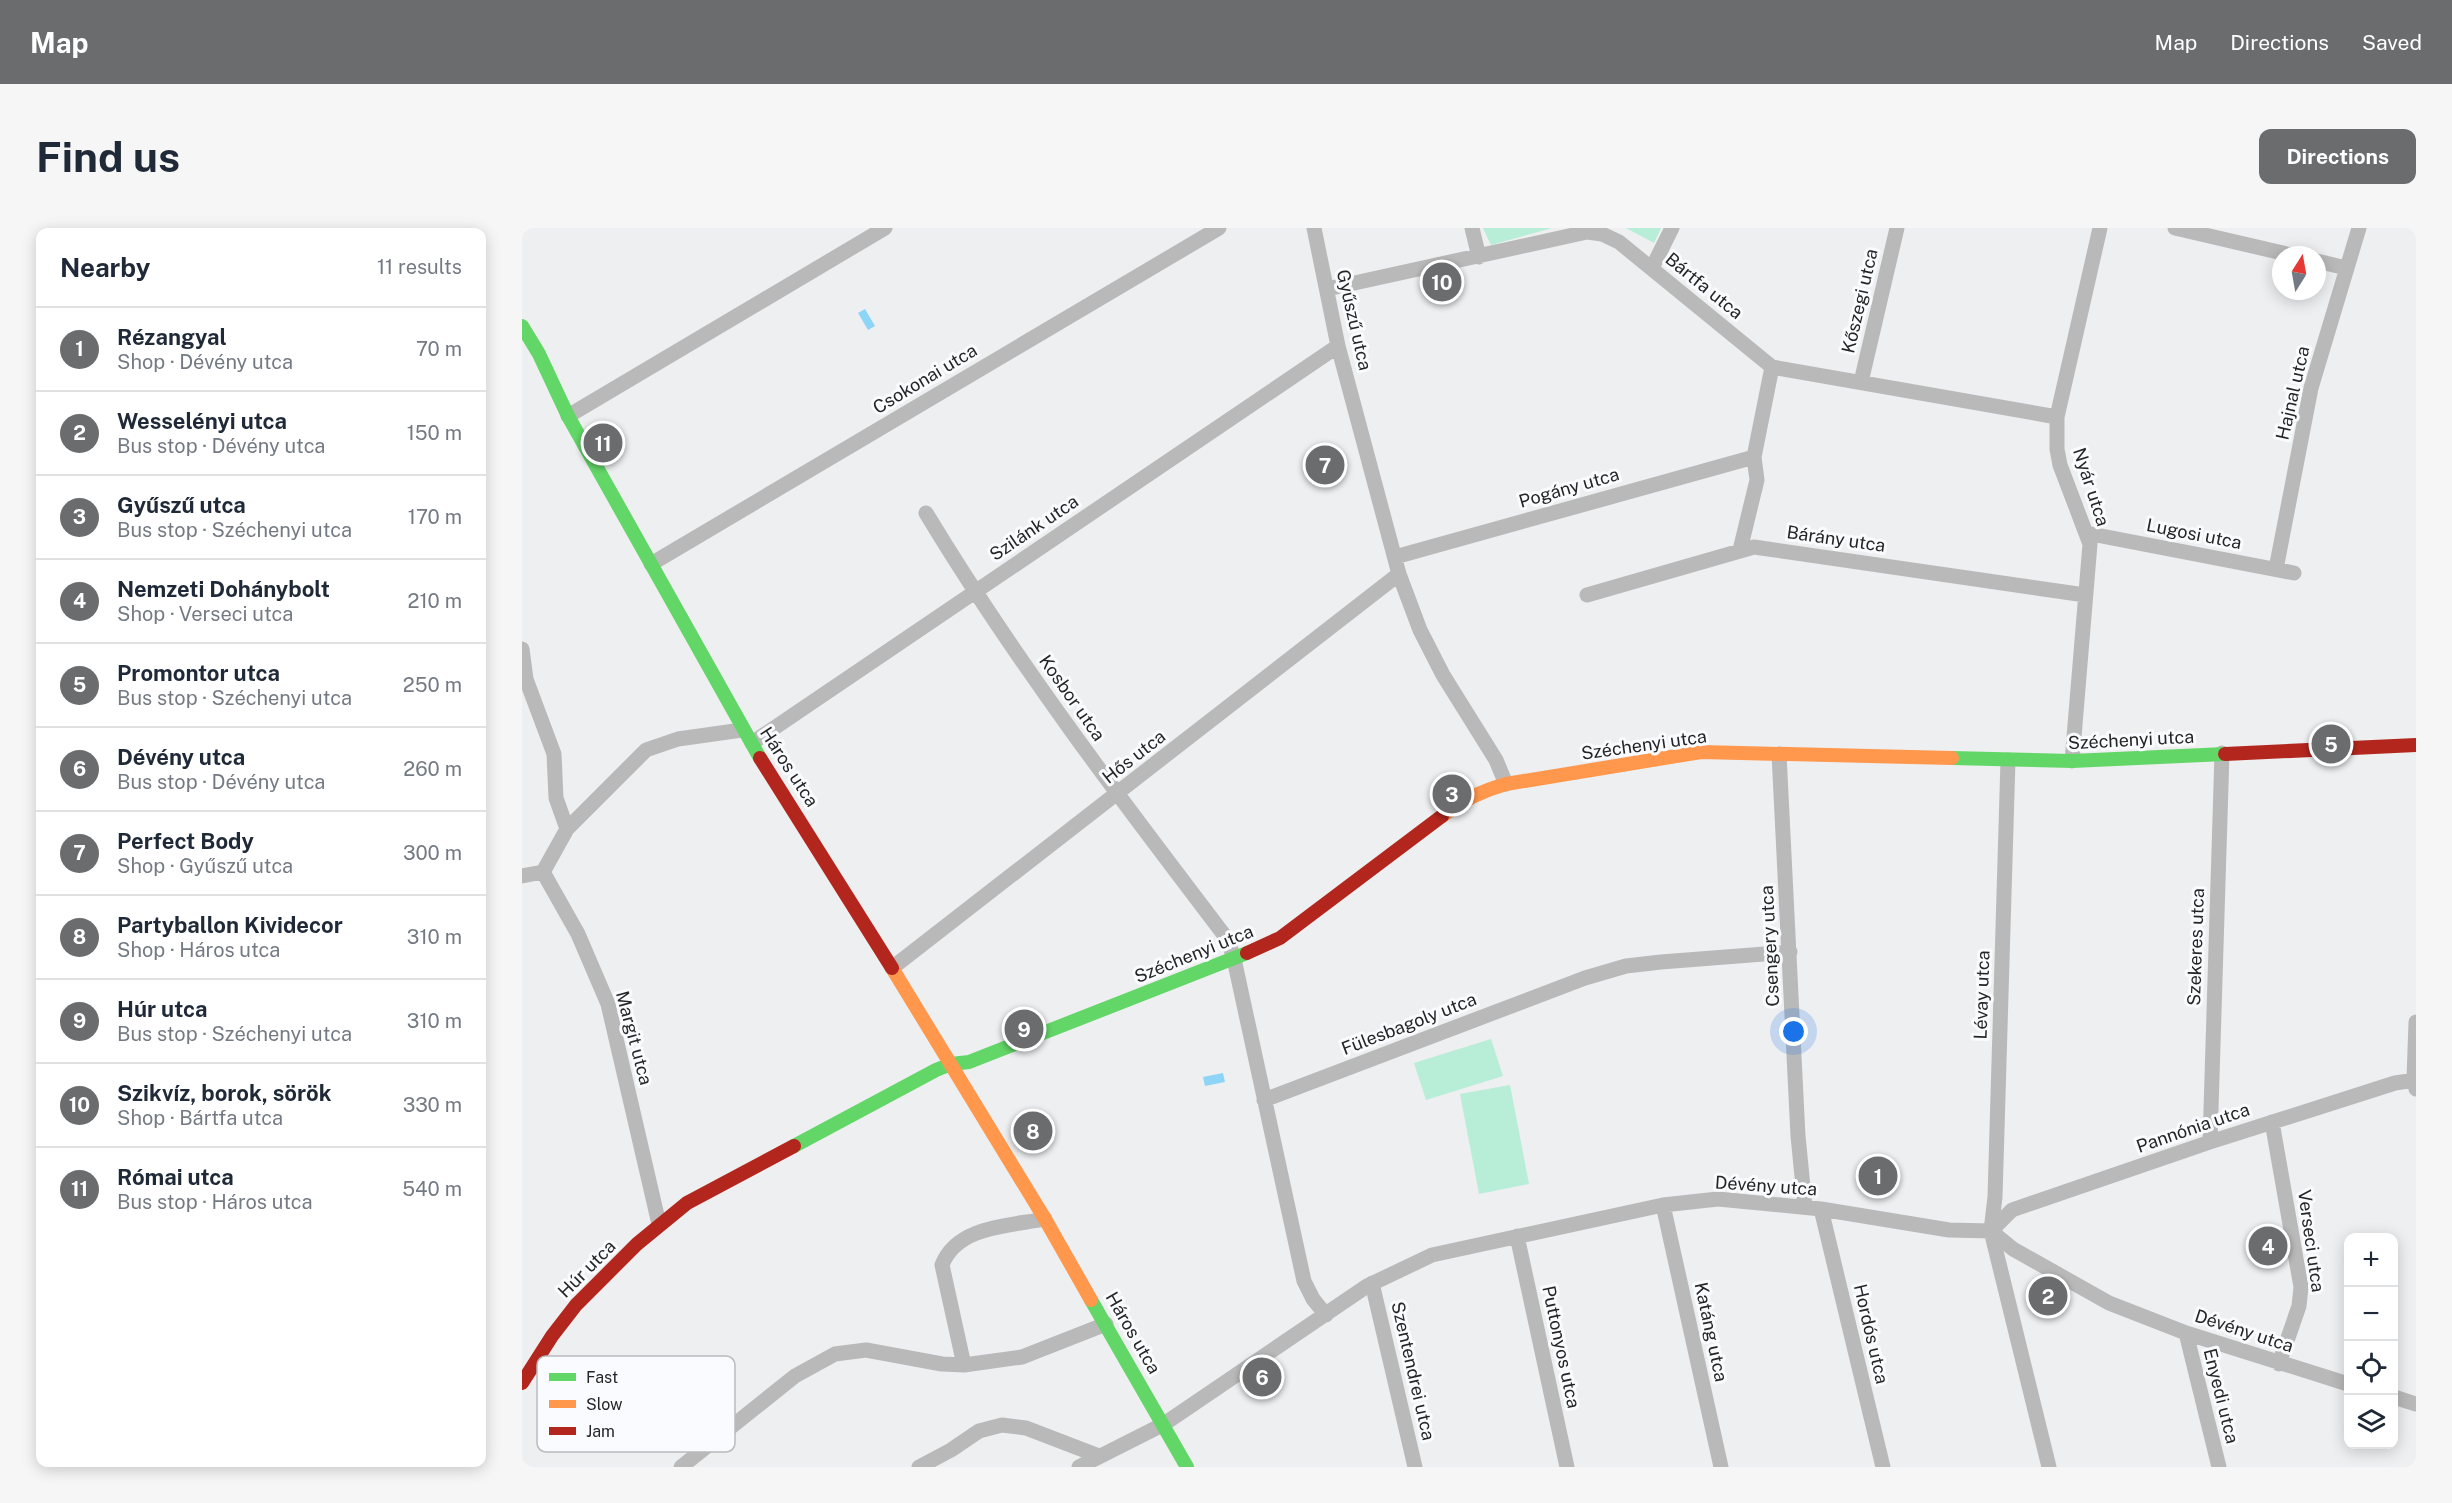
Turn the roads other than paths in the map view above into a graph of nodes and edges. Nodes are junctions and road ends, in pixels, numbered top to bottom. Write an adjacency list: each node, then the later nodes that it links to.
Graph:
1 (885, 228): 20 (street)
2 (1219, 228): 27 (street, Csokonai utca)
3 (1314, 228): 15 (street, Gyűszű utca)
4 (1472, 228): 11 (street)
5 (1672, 228): 13 (street)
6 (1898, 228): 19 (street, Kőszegi utca)
7 (2100, 228): 21 (street, Nyár utca)
8 (2175, 228): 10 (street)
9 (2359, 228): 14 (street, Hajnal utca)
10 (2272, 251)
11 (1479, 257): 13 (street, Bártfa utca); 15 (street, Bártfa utca)
12 (2326, 263): 14 (street)
13 (1652, 268): 18 (street, Bártfa utca)
14 (2346, 268): 28 (street, Hajnal utca)
15 (1327, 289): 17 (street, Gyűszű utca)
16 (522, 326): 20 (street, Háros utca)
17 (1338, 346): 26 (street, Gyűszű utca); 31 (street, Szilánk utca)
18 (1772, 367): 19 (street, Bártfa utca); 22 (street)
19 (1861, 382): 21 (street, Bártfa utca)
20 (568, 416): 27 (street, Háros utca)
21 (2057, 417): 24 (street, Nyár utca)
22 (1754, 457): 25 (street); 26 (street, Pogány utca)
23 (926, 513): 31 (street, Kosbor utca)
24 (2086, 533): 28 (street, Lugosi utca); 33 (street, Nyár utca)
25 (1740, 550): 32 (street, Bárány utca); 33 (street, Bárány utca)
26 (1395, 557): 30 (street, Gyűszű utca)
27 (651, 564): 35 (street, Háros utca)
28 (2276, 569): 29 (street, Lugosi utca)
29 (2294, 573)
30 (1399, 574): 42 (street, Gyűszű utca); 43 (street, Hős utca)
31 (974, 592): 36 (street, Szilánk utca); 43 (street, Kosbor utca)
32 (1587, 595)
33 (2085, 595): 41 (street, Nyár utca)
34 (522, 649): 44 (street)
35 (742, 730): 36 (street, Háros utca); 44 (street)
36 (752, 743): 49 (street, Háros utca)
37 (2416, 745): 38 (street, Széchenyi utca)
38 (2222, 753): 41 (street, Széchenyi utca); 55 (street, Szekeres utca)
39 (1779, 754): 40 (street, Széchenyi utca); 42 (street, Széchenyi utca); 47 (street, Csengery utca)
40 (2008, 760): 41 (street, Széchenyi utca); 61 (street, Lévay utca)
41 (2072, 761)
42 (1506, 784): 48 (street, Széchenyi utca)
43 (1117, 795): 48 (street, Kosbor utca); 49 (street, Hős utca)
44 (567, 829): 45 (street)
45 (543, 872): 46 (street); 60 (street, Margit utca)
46 (522, 876)
47 (1790, 952): 53 (street, Fülesbagoly utca); 57 (street, Csengery utca)
48 (1234, 959): 51 (street, Széchenyi utca); 53 (street, Kosbor utca)
49 (892, 968): 51 (street, Háros utca)
50 (2416, 1022): 52 (street)
51 (951, 1064): 59 (street, Háros utca); 60 (street, Húr utca)
52 (2415, 1083): 54 (street, Pannónia utca)
53 (1264, 1100): 64 (street)
54 (2272, 1122): 55 (street, Pannónia utca); 69 (street, Verseci utca)
55 (2210, 1142): 61 (street, Pannónia utca)
56 (1663, 1205): 57 (street, Dévény utca); 62 (street, Dévény utca); 85 (street, Katáng utca)
57 (1805, 1208): 58 (street, Dévény utca)
58 (1821, 1209): 61 (street, Dévény utca); 86 (street, Hordós utca)
59 (1045, 1219): 65 (street, Háros utca); 70 (street)
60 (659, 1224): 67 (street, Húr utca)
61 (1991, 1231): 66 (street, Dévény utca); 87 (street)
62 (1517, 1236): 63 (street, Dévény utca); 84 (street, Puttonyos utca)
63 (1372, 1283): 64 (street, Dévény utca); 83 (street, Szentendrei utca)
64 (1326, 1315): 76 (street, Dévény utca)
65 (1106, 1324): 70 (street); 76 (street, Háros utca)
66 (2186, 1333): 69 (street, Dévény utca); 88 (street, Enyedi utca)
67 (539, 1356)
68 (537, 1360): 71 (street, Húr utca)
69 (2279, 1364): 72 (street, Dévény utca)
70 (964, 1365): 75 (street)
71 (522, 1383)
72 (2344, 1383)
73 (2398, 1398): 74 (street)
74 (2416, 1404)
75 (735, 1424)
76 (1164, 1424): 78 (street, Dévény utca); 82 (street, Háros utca)
77 (700, 1452): 79 (street)
78 (1100, 1456): 80 (street); 81 (street, Dévény utca)
79 (681, 1467)
80 (919, 1467)
81 (1079, 1467)
82 (1187, 1467)
83 (1415, 1467)
84 (1567, 1467)
85 (1721, 1467)
86 (1883, 1467)
87 (2049, 1467)
88 (2218, 1467)

